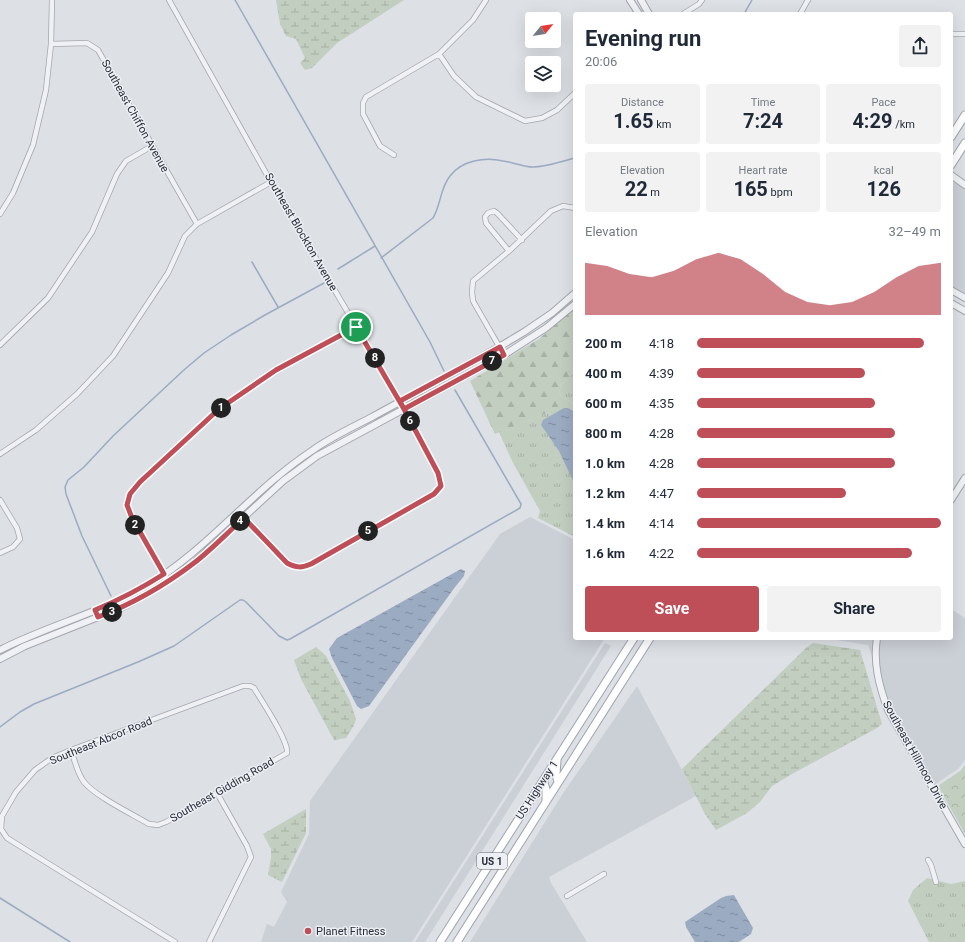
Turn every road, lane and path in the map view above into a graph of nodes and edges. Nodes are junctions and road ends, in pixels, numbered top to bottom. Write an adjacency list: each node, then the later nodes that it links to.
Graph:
1 (52, 0): 14 (street)
2 (169, 0): 24 (street, Southeast Blockton Avenue)
3 (486, 0): 15 (street)
4 (630, 0): 8 (street)
5 (641, 0): 9 (street)
6 (702, 0): 10 (street)
7 (808, 0): 11 (street)
8 (638, 12)
9 (648, 12)
10 (686, 12)
11 (801, 12)
12 (953, 34): 13 (street)
13 (965, 34)
14 (51, 44): 20 (street, Southeast Chiffon Avenue); 27 (street)
15 (440, 54): 16 (street); 21 (street)
16 (573, 95)
17 (965, 115): 18 (main road)
18 (953, 134)
19 (965, 143): 22 (main road)
20 (152, 146): 28 (street, Southeast Chiffon Avenue); 40 (street)
21 (394, 155)
22 (953, 162)
23 (953, 176): 25 (street)
24 (272, 182): 28 (street); 39 (street, Southeast Blockton Avenue)
25 (965, 185)
26 (573, 208): 29 (street)
27 (0, 214)
28 (197, 224): 45 (street)
29 (522, 240): 30 (street); 30 (street)
30 (509, 251): 41 (street)
31 (953, 291): 33 (street)
32 (573, 295): 34 (street)
33 (965, 298)
34 (563, 303): 37 (street); 41 (street)
35 (953, 304): 38 (street)
36 (573, 306): 37 (street)
37 (569, 309): 42 (street)
38 (965, 311)
39 (356, 327): 43 (street, Southeast Blockton Avenue); 52 (street)
40 (0, 345)
41 (500, 347): 42 (street); 43 (street)
42 (504, 355): 44 (street)
43 (400, 401): 44 (street, Southeast Blockton Avenue); 49 (street)
44 (404, 409): 50 (street); 50 (street, Southeast Blockton Avenue)
45 (0, 454)
46 (965, 478): 47 (street)
47 (953, 497)
48 (0, 500): 51 (street)
49 (238, 511): 50 (street); 52 (street)
50 (244, 518): 53 (street)
51 (0, 553)
52 (164, 574): 53 (street); 54 (street)
53 (168, 581): 55 (street)
54 (95, 610): 55 (street); 56 (street)
55 (98, 617): 60 (street)
56 (23, 638): 60 (street); 61 (street)
57 (633, 640): 65 (main road, US Highway 1 / US 1)
58 (649, 640): 67 (main road, US Highway 1 / US 1)
59 (877, 640): 70 (street, Southeast Hillmoor Drive)
60 (25, 646): 62 (street)
61 (0, 650)
62 (0, 659)
63 (72, 750): 64 (street, Southeast Abcor Road); 68 (street, Southeast Gidding Road); 75 (street, Southeast Abcor Road)
64 (287, 753): 68 (street, Southeast Gidding Road)
65 (557, 759): 66 (main road, US Highway 1 / US 1); 67 (main road)
66 (543, 780): 69 (main road); 77 (main road, US Highway 1 / US 1)
67 (558, 782): 69 (main road, US Highway 1 / US 1)
68 (217, 793): 76 (street)
69 (546, 802): 78 (main road, US Highway 1 / US 1)
70 (965, 844)
71 (928, 860): 73 (street)
72 (604, 874): 74 (street)
73 (936, 882)
74 (567, 896)
75 (175, 942)
76 (209, 942)
77 (440, 942)
78 (457, 942)

